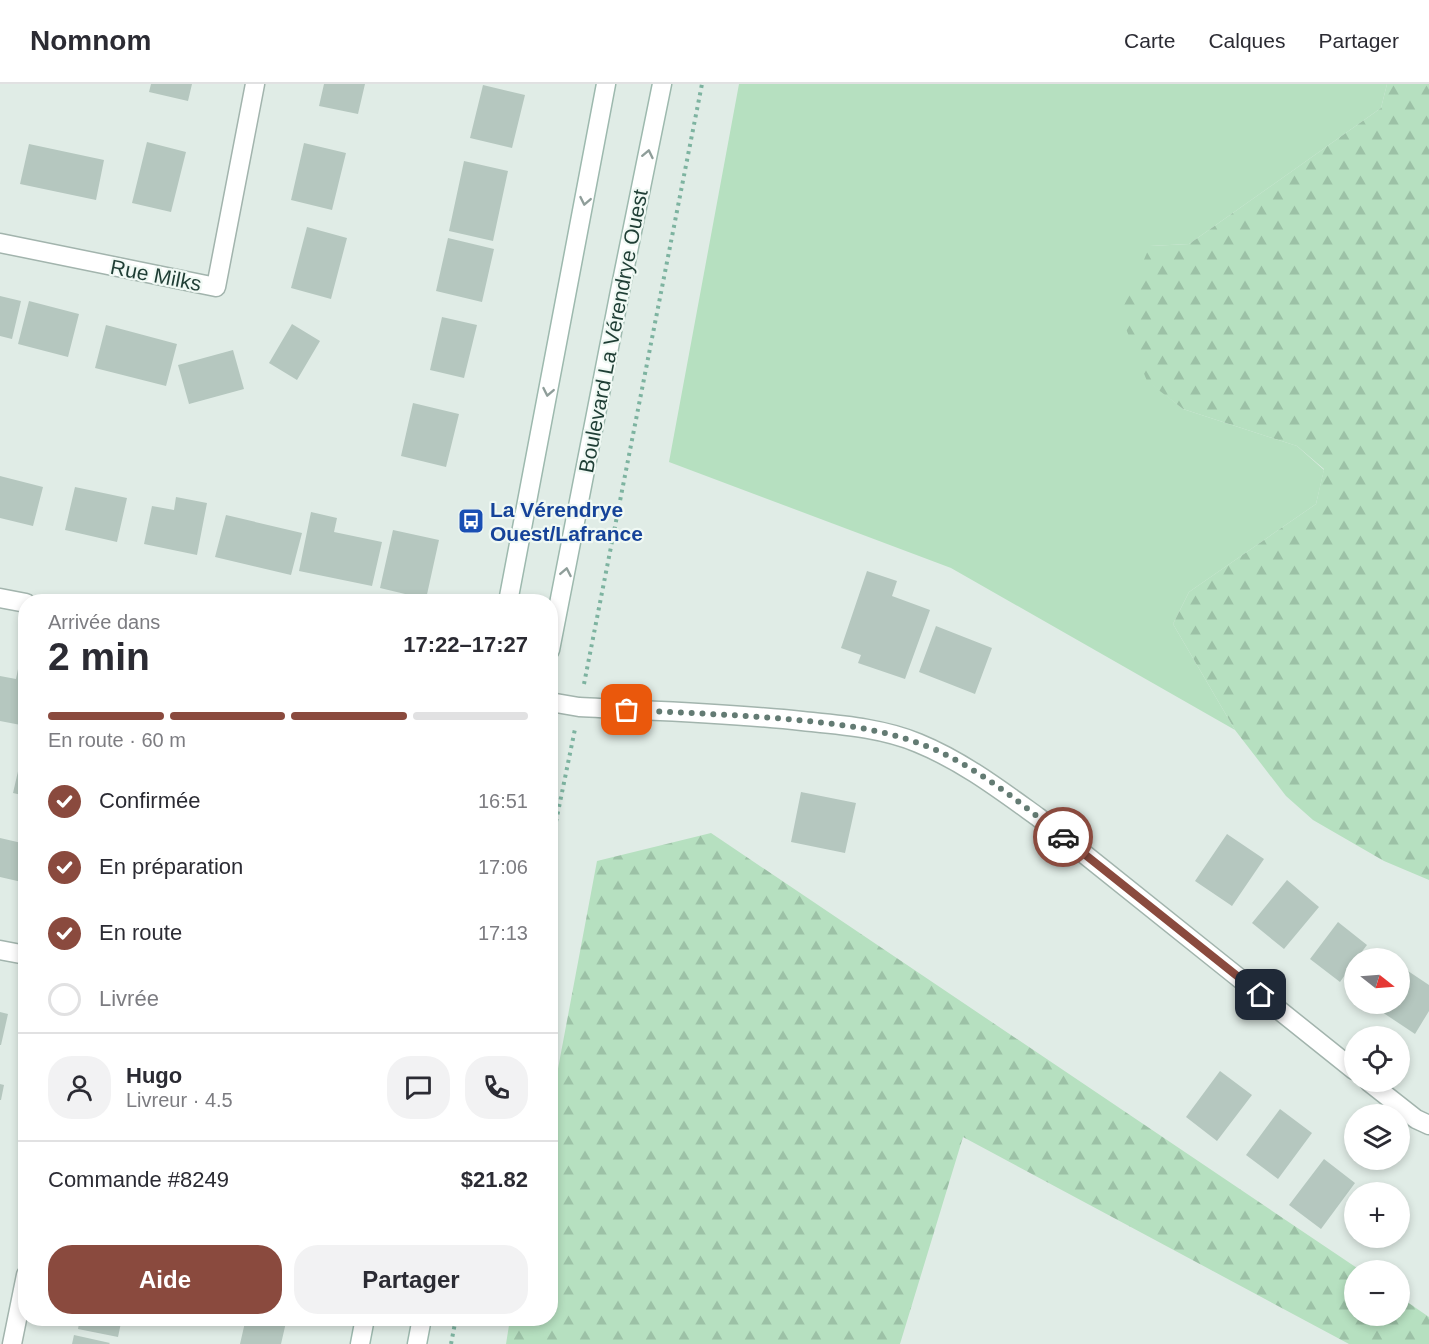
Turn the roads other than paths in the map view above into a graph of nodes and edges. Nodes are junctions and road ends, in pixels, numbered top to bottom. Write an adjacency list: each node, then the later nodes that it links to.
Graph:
1 (255, 84): 4 (street, Rue Milks)
2 (606, 84): 5 (street, one-way to 5)
3 (662, 84): 8 (street, Boulevard La Vérendrye Ouest, one-way to 3)
4 (0, 243)
5 (510, 594)
6 (0, 598): 7 (street)
7 (18, 601)
8 (558, 609)
9 (558, 703): 12 (street)
10 (0, 950): 11 (street)
11 (18, 953)
12 (1344, 1062)
13 (1382, 1092): 14 (street)
14 (1429, 1125)
15 (18, 1314): 18 (street)
16 (363, 1326): 19 (street)
17 (420, 1326): 20 (street)
18 (12, 1344)
19 (360, 1344)
20 (417, 1344)

